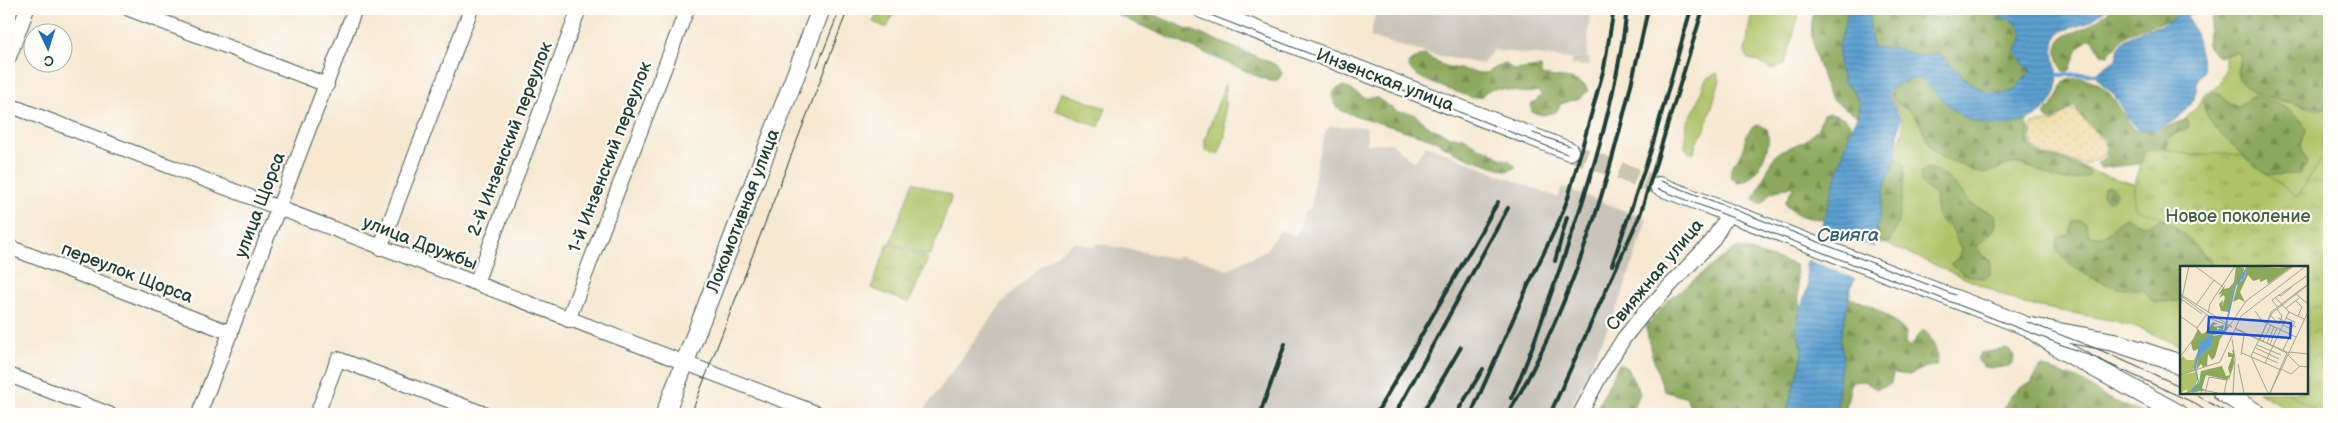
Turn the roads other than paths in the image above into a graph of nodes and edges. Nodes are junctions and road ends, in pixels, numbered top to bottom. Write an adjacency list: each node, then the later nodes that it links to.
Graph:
1 (27, 9): 9 (street)
2 (129, 9): 10 (street)
3 (355, 9): 10 (street, улица Щорса)
4 (471, 9): 17 (street)
5 (579, 9): 18 (street, 2-й Инзенский переулок)
6 (688, 9): 19 (street, 1-й Инзенский переулок)
7 (821, 9): 22 (main road, Локомотивная улица)
8 (1202, 9): 12 (main road, Инзенская улица)
9 (9, 57)
10 (327, 85): 14 (street, улица Щорса)
11 (9, 105): 14 (street, улица Дружбы)
12 (1569, 151)
13 (1659, 186): 15 (main road)
14 (279, 209): 17 (street, улица Дружбы); 21 (street, улица Щорса)
15 (1729, 213): 20 (main road); 32 (street, Свияжная улица)
16 (9, 247): 21 (street, переулок Щорса)
17 (380, 248): 18 (street, улица Дружбы)
18 (476, 283): 19 (street, улица Дружбы)
19 (568, 320): 22 (street, улица Дружбы)
20 (2026, 326): 23 (main road); 33 (main road)
21 (231, 333): 27 (street, улица Щорса)
22 (684, 364): 30 (main road, Локомотивная улица); 31 (street, улица Дружбы)
23 (2180, 366)
24 (9, 375): 26 (street)
25 (2224, 393): 34 (main road)
26 (109, 414)
27 (199, 414)
28 (317, 414): 29 (street)
29 (485, 414)
30 (665, 414)
31 (819, 414)
32 (1580, 414)
33 (2179, 414)
34 (2258, 414)

